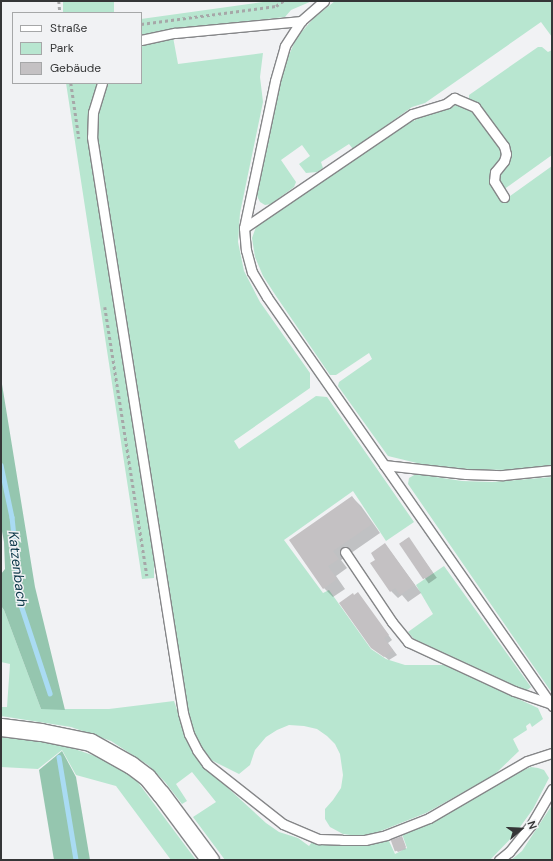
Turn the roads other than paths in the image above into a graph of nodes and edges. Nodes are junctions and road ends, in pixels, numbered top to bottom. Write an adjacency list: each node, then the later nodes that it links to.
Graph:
1 (324, 1): 2 (lane)
2 (301, 21): 3 (lane); 6 (lane)
3 (142, 40)
4 (102, 84): 12 (lane)
5 (504, 197): 6 (lane)
6 (244, 228): 7 (lane)
7 (384, 466): 8 (lane); 10 (lane)
8 (552, 470)
9 (345, 552): 10 (lane)
10 (551, 705)
11 (1, 727): 14 (street)
12 (552, 753)
13 (552, 789): 15 (lane)
14 (210, 860)
15 (499, 860)

